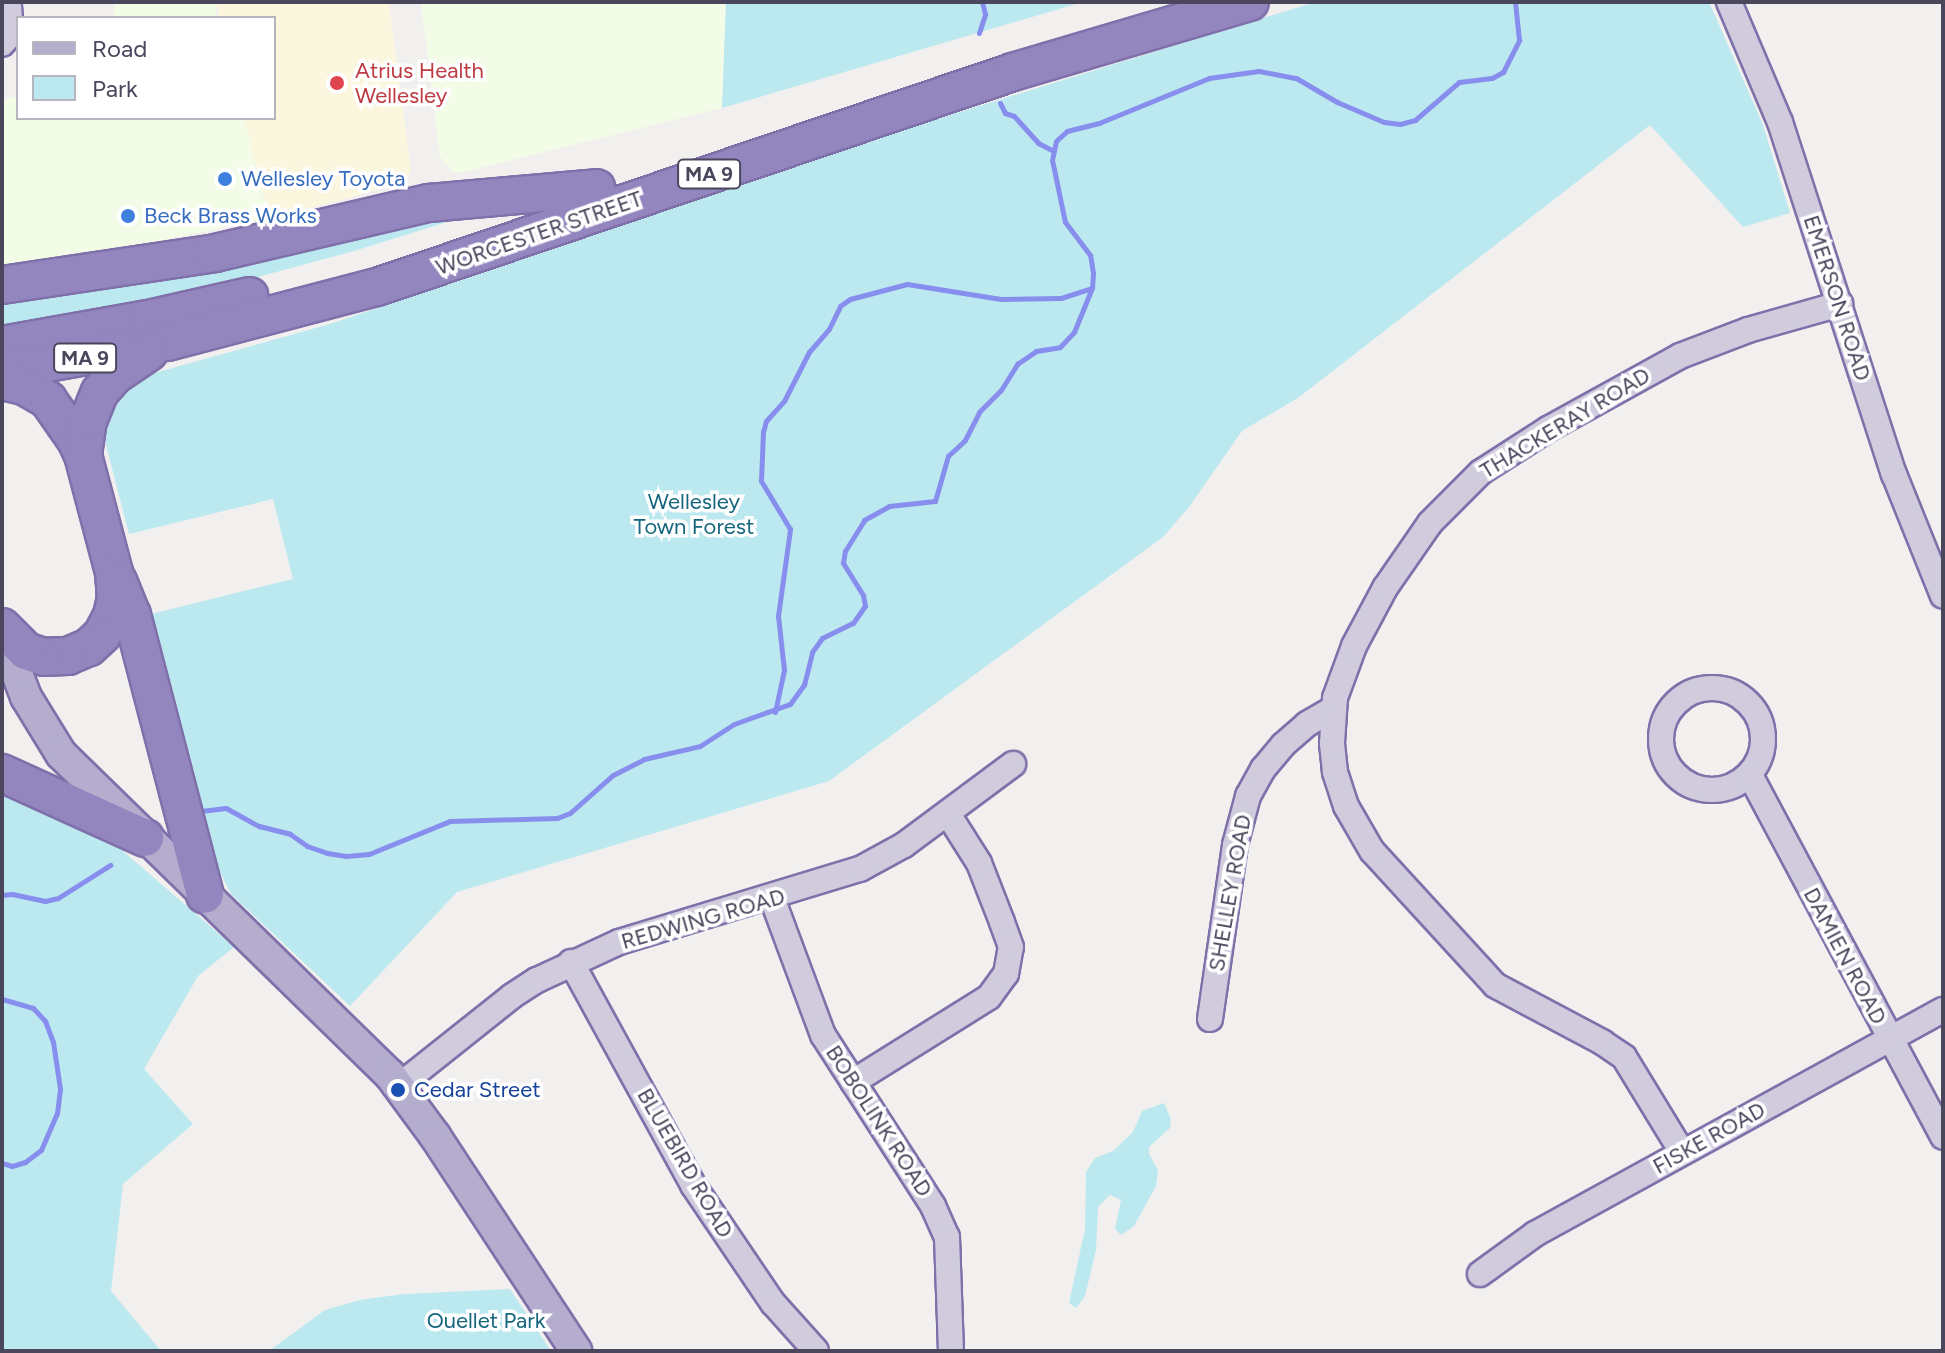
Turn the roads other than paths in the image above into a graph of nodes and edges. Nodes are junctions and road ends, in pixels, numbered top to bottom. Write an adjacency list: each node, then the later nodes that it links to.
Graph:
1 (9, 2): 5 (street)
2 (1160, 2): 6 (highway, WORCESTER STREET / MA 9)
3 (1250, 2): 9 (highway, WORCESTER STREET / MA 9)
4 (1729, 2): 8 (street, EMERSON ROAD)
5 (2, 44)
6 (596, 188): 7 (highway); 10 (highway, WORCESTER STREET / MA 9)
7 (2, 285)
8 (1840, 304): 15 (street, EMERSON ROAD); 18 (street, THACKERAY ROAD)
9 (167, 342): 11 (highway, WORCESTER STREET / MA 9); 13 (highway)
10 (2, 345)
11 (2, 371)
12 (2, 381): 13 (highway)
13 (83, 455): 14 (highway)
14 (114, 572): 16 (highway); 24 (highway)
15 (1943, 596)
16 (2, 627)
17 (2, 634): 23 (main road)
18 (1333, 709): 28 (street, SHELLEY ROAD); 33 (street, THACKERAY ROAD)
19 (1013, 764): 22 (street, REDWING ROAD)
20 (2, 773): 23 (highway)
21 (1750, 775): 21 (street); 29 (street, DAMIEN ROAD)
22 (948, 814): 25 (street, REDWING ROAD); 30 (street)
23 (145, 838): 24 (main road)
24 (205, 895): 31 (main road)
25 (772, 898): 26 (street, REDWING ROAD); 30 (street, BOBOLINK ROAD)
26 (571, 962): 31 (street, REDWING ROAD); 36 (street, BLUEBIRD ROAD)
27 (1943, 1010): 29 (street, FISKE ROAD)
28 (1210, 1019)
29 (1890, 1040): 32 (street, DAMIEN ROAD); 33 (street, FISKE ROAD)
30 (853, 1082): 37 (street, BOBOLINK ROAD)
31 (399, 1086): 35 (main road)
32 (1943, 1137)
33 (1682, 1152): 34 (street, FISKE ROAD)
34 (1480, 1274)
35 (576, 1351)
36 (816, 1351)
37 (951, 1351)

